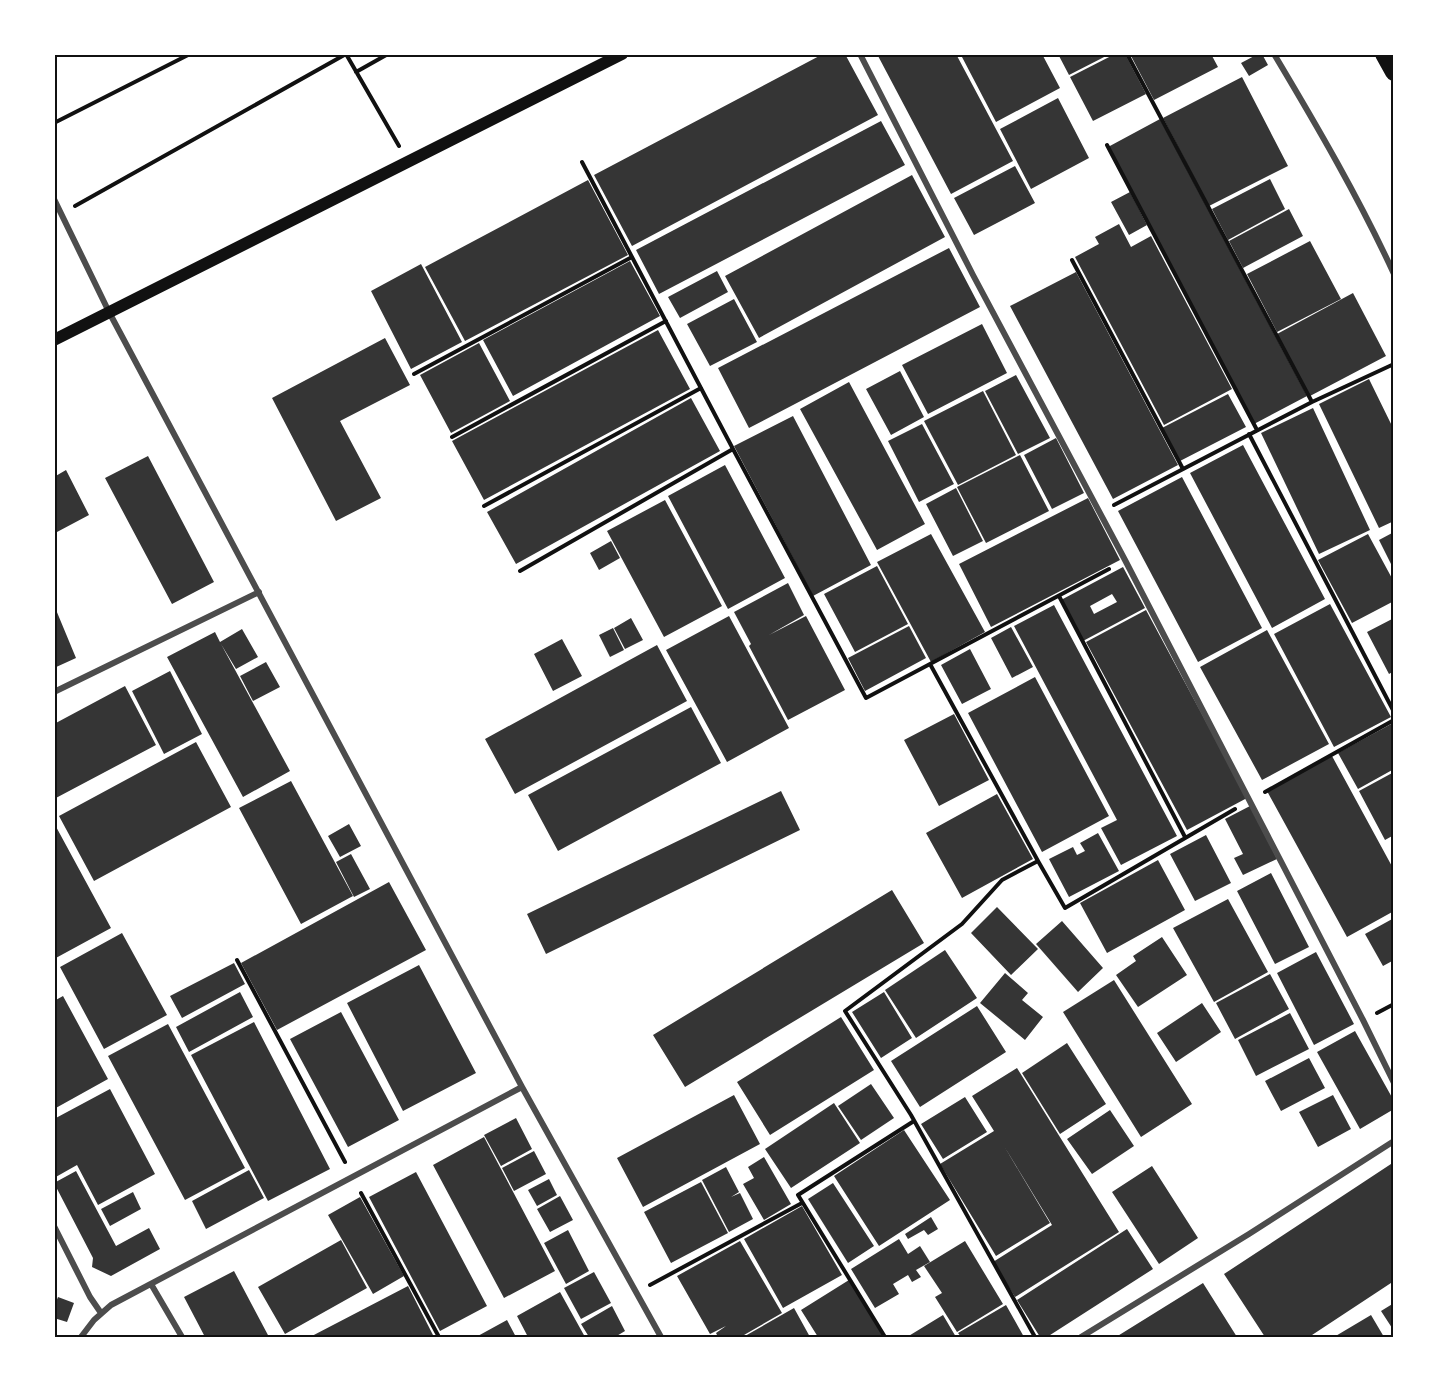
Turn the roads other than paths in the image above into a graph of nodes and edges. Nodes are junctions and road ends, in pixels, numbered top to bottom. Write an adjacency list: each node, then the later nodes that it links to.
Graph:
1 (860, 54): 12 (street)
2 (1274, 54): 7 (street)
3 (1384, 54): 5 (highway)
4 (618, 55): 8 (main road)
5 (1394, 72)
6 (54, 199): 8 (street)
7 (1394, 274)
8 (109, 312): 9 (main road); 10 (street)
9 (54, 340)
10 (259, 592): 11 (street); 13 (street)
11 (54, 692)
12 (1394, 1083)
13 (522, 1087): 16 (street); 20 (street)
14 (1394, 1141): 21 (street)
15 (54, 1226): 17 (street)
16 (151, 1284): 17 (street); 19 (street)
17 (101, 1313): 18 (street)
18 (81, 1337)
19 (182, 1337)
20 (661, 1337)
21 (1080, 1337)

